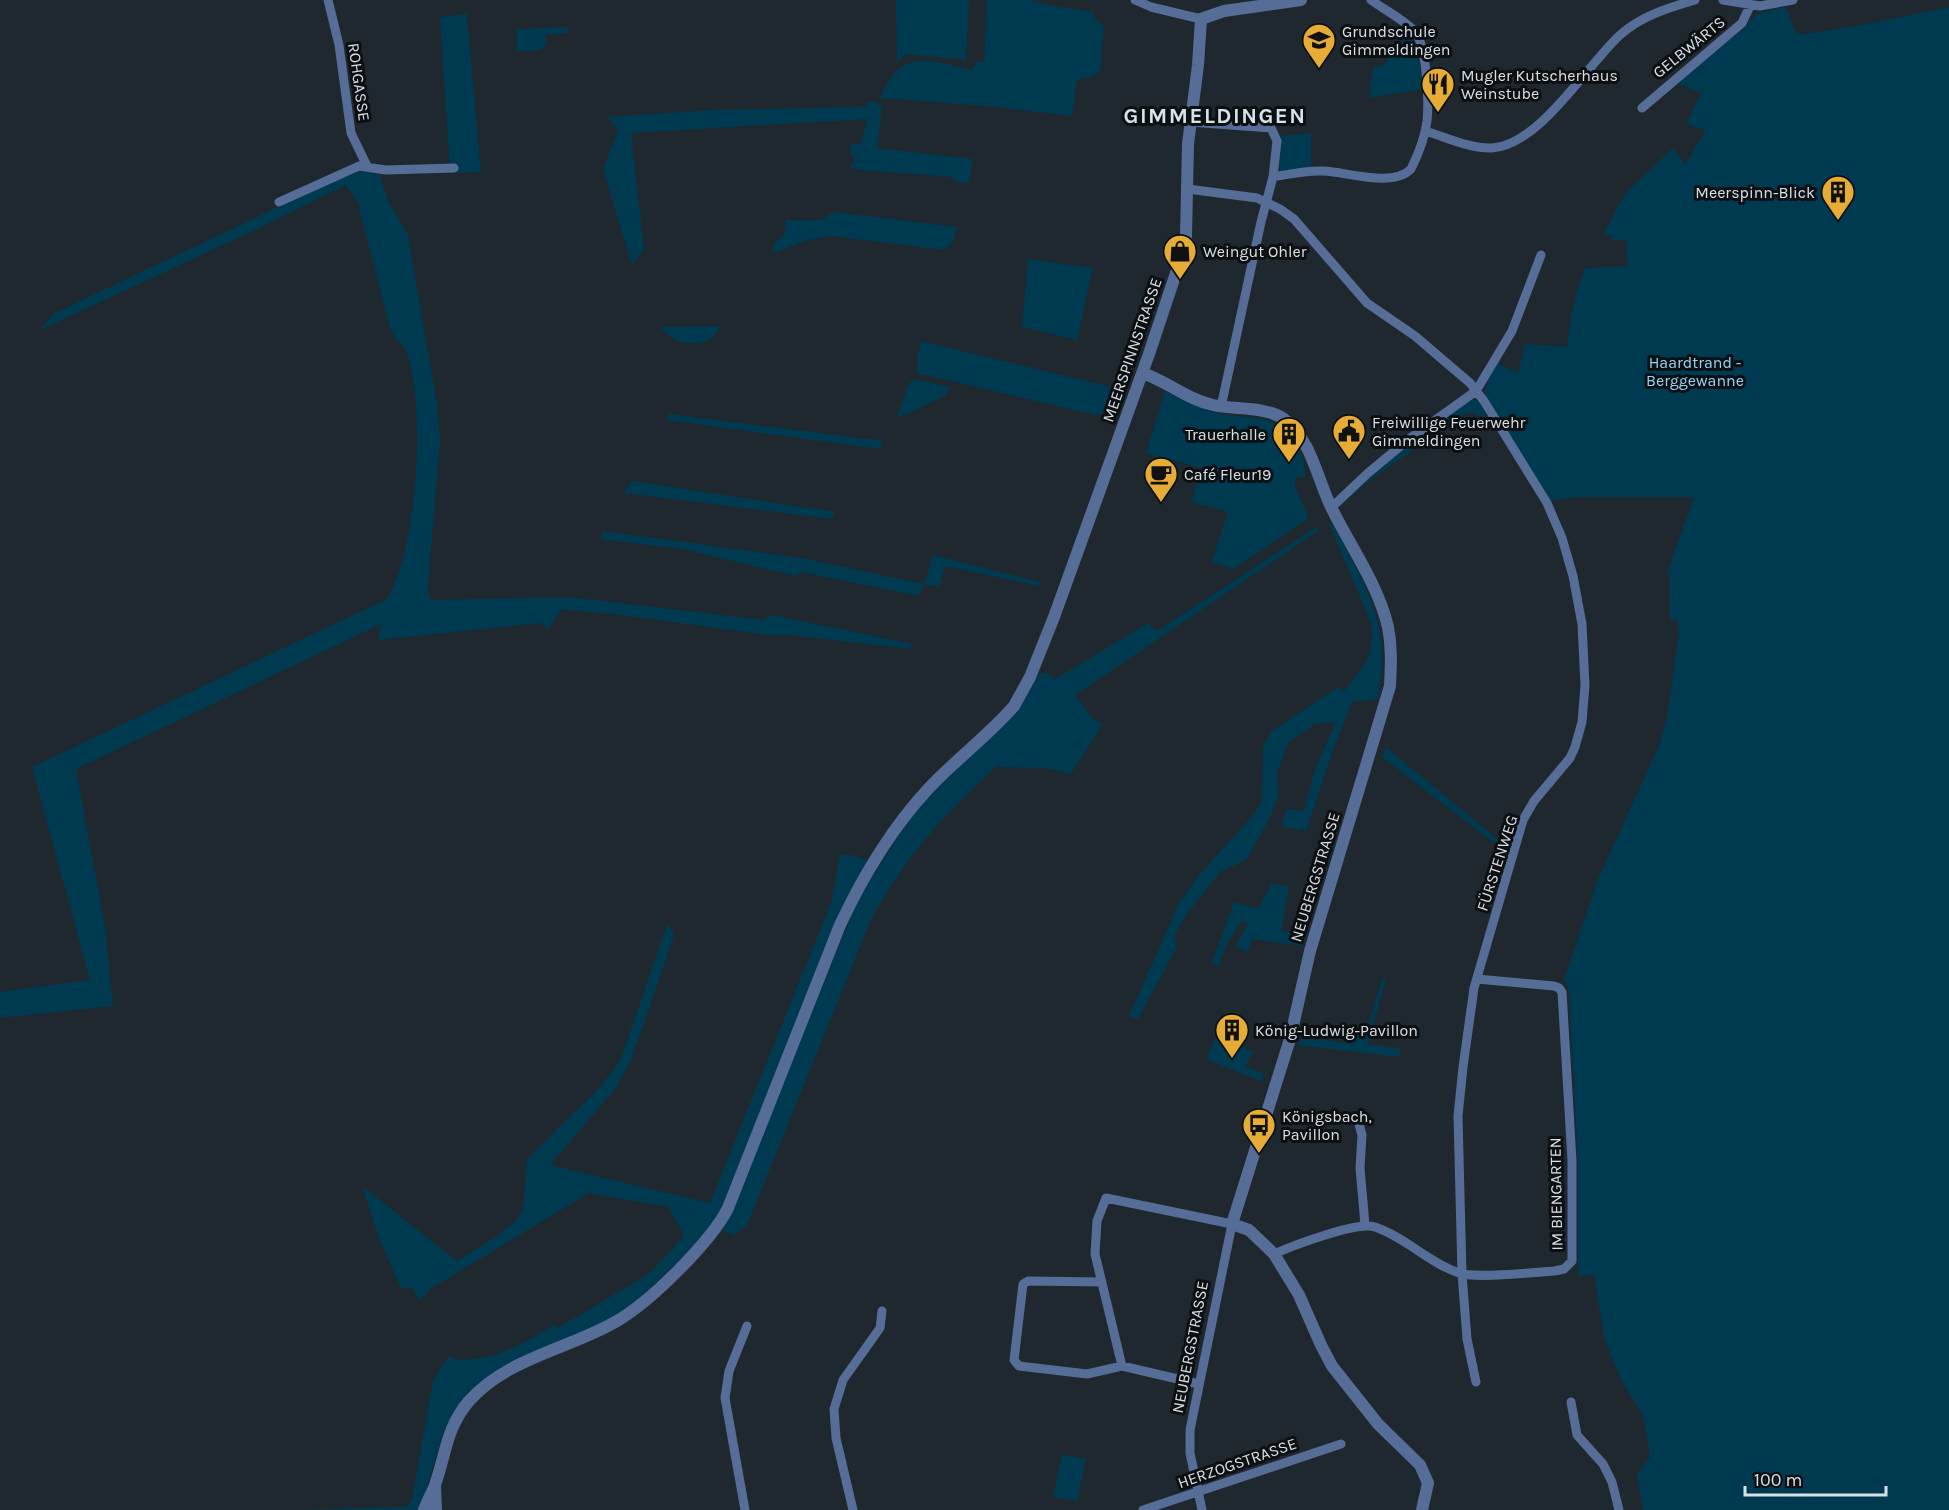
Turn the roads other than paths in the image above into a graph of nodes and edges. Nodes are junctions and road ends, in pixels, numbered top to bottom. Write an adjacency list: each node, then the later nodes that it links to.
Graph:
1 (328, 0): 13 (street, ROHGASSE)
2 (1135, 0): 9 (street)
3 (1301, 0): 9 (street)
4 (1371, 0): 12 (street)
5 (1695, 0): 12 (street)
6 (1723, 0): 8 (street)
7 (1793, 0): 8 (street)
8 (1750, 6): 10 (street, GELBWÄRTS)
9 (1201, 19): 11 (street, MEERSPINNSTRASSE)
10 (1642, 108)
11 (1190, 122): 15 (street); 16 (street, MEERSPINNSTRASSE)
12 (1425, 131): 15 (street)
13 (367, 166): 14 (street); 17 (street)
14 (454, 168)
15 (1273, 177): 18 (street)
16 (1188, 189): 18 (street, FÜRSTENWEG); 20 (street, MEERSPINNSTRASSE)
17 (279, 202)
18 (1266, 202): 21 (street, FÜRSTENWEG); 22 (street)
19 (1541, 255): 21 (street)
20 (1142, 374): 22 (street, NEUBERGSTRASSE); 38 (street, MEERSPINNSTRASSE)
21 (1476, 390): 23 (street); 24 (street, FÜRSTENWEG)
22 (1221, 407): 23 (street, NEUBERGSTRASSE)
23 (1332, 507): 26 (street, NEUBERGSTRASSE)
24 (1477, 979): 29 (street, FÜRSTENWEG); 29 (street, IM BIENGARTEN)
25 (1357, 1117): 27 (street)
26 (1232, 1224): 28 (street); 30 (street); 35 (street, NEUBERGSTRASSE)
27 (1365, 1225): 28 (street); 29 (street)
28 (1274, 1254): 46 (street)
29 (1462, 1274): 34 (street, FÜRSTENWEG)
30 (1102, 1282): 33 (street); 33 (street)
31 (882, 1311): 43 (street)
32 (747, 1326): 42 (street)
33 (1122, 1366): 35 (street)
34 (1476, 1382)
35 (1199, 1384): 39 (street, NEUBERGSTRASSE)
36 (1571, 1402): 47 (street)
37 (1341, 1444): 39 (street, HERZOGSTRASSE)
38 (435, 1485): 40 (street); 41 (street)
39 (1198, 1492): 44 (street, HERZOGSTRASSE); 45 (street, NEUBERGSTRASSE)
40 (424, 1510)
41 (436, 1510)
42 (745, 1510)
43 (853, 1510)
44 (1143, 1510)
45 (1202, 1510)
46 (1422, 1510)
47 (1619, 1510)

